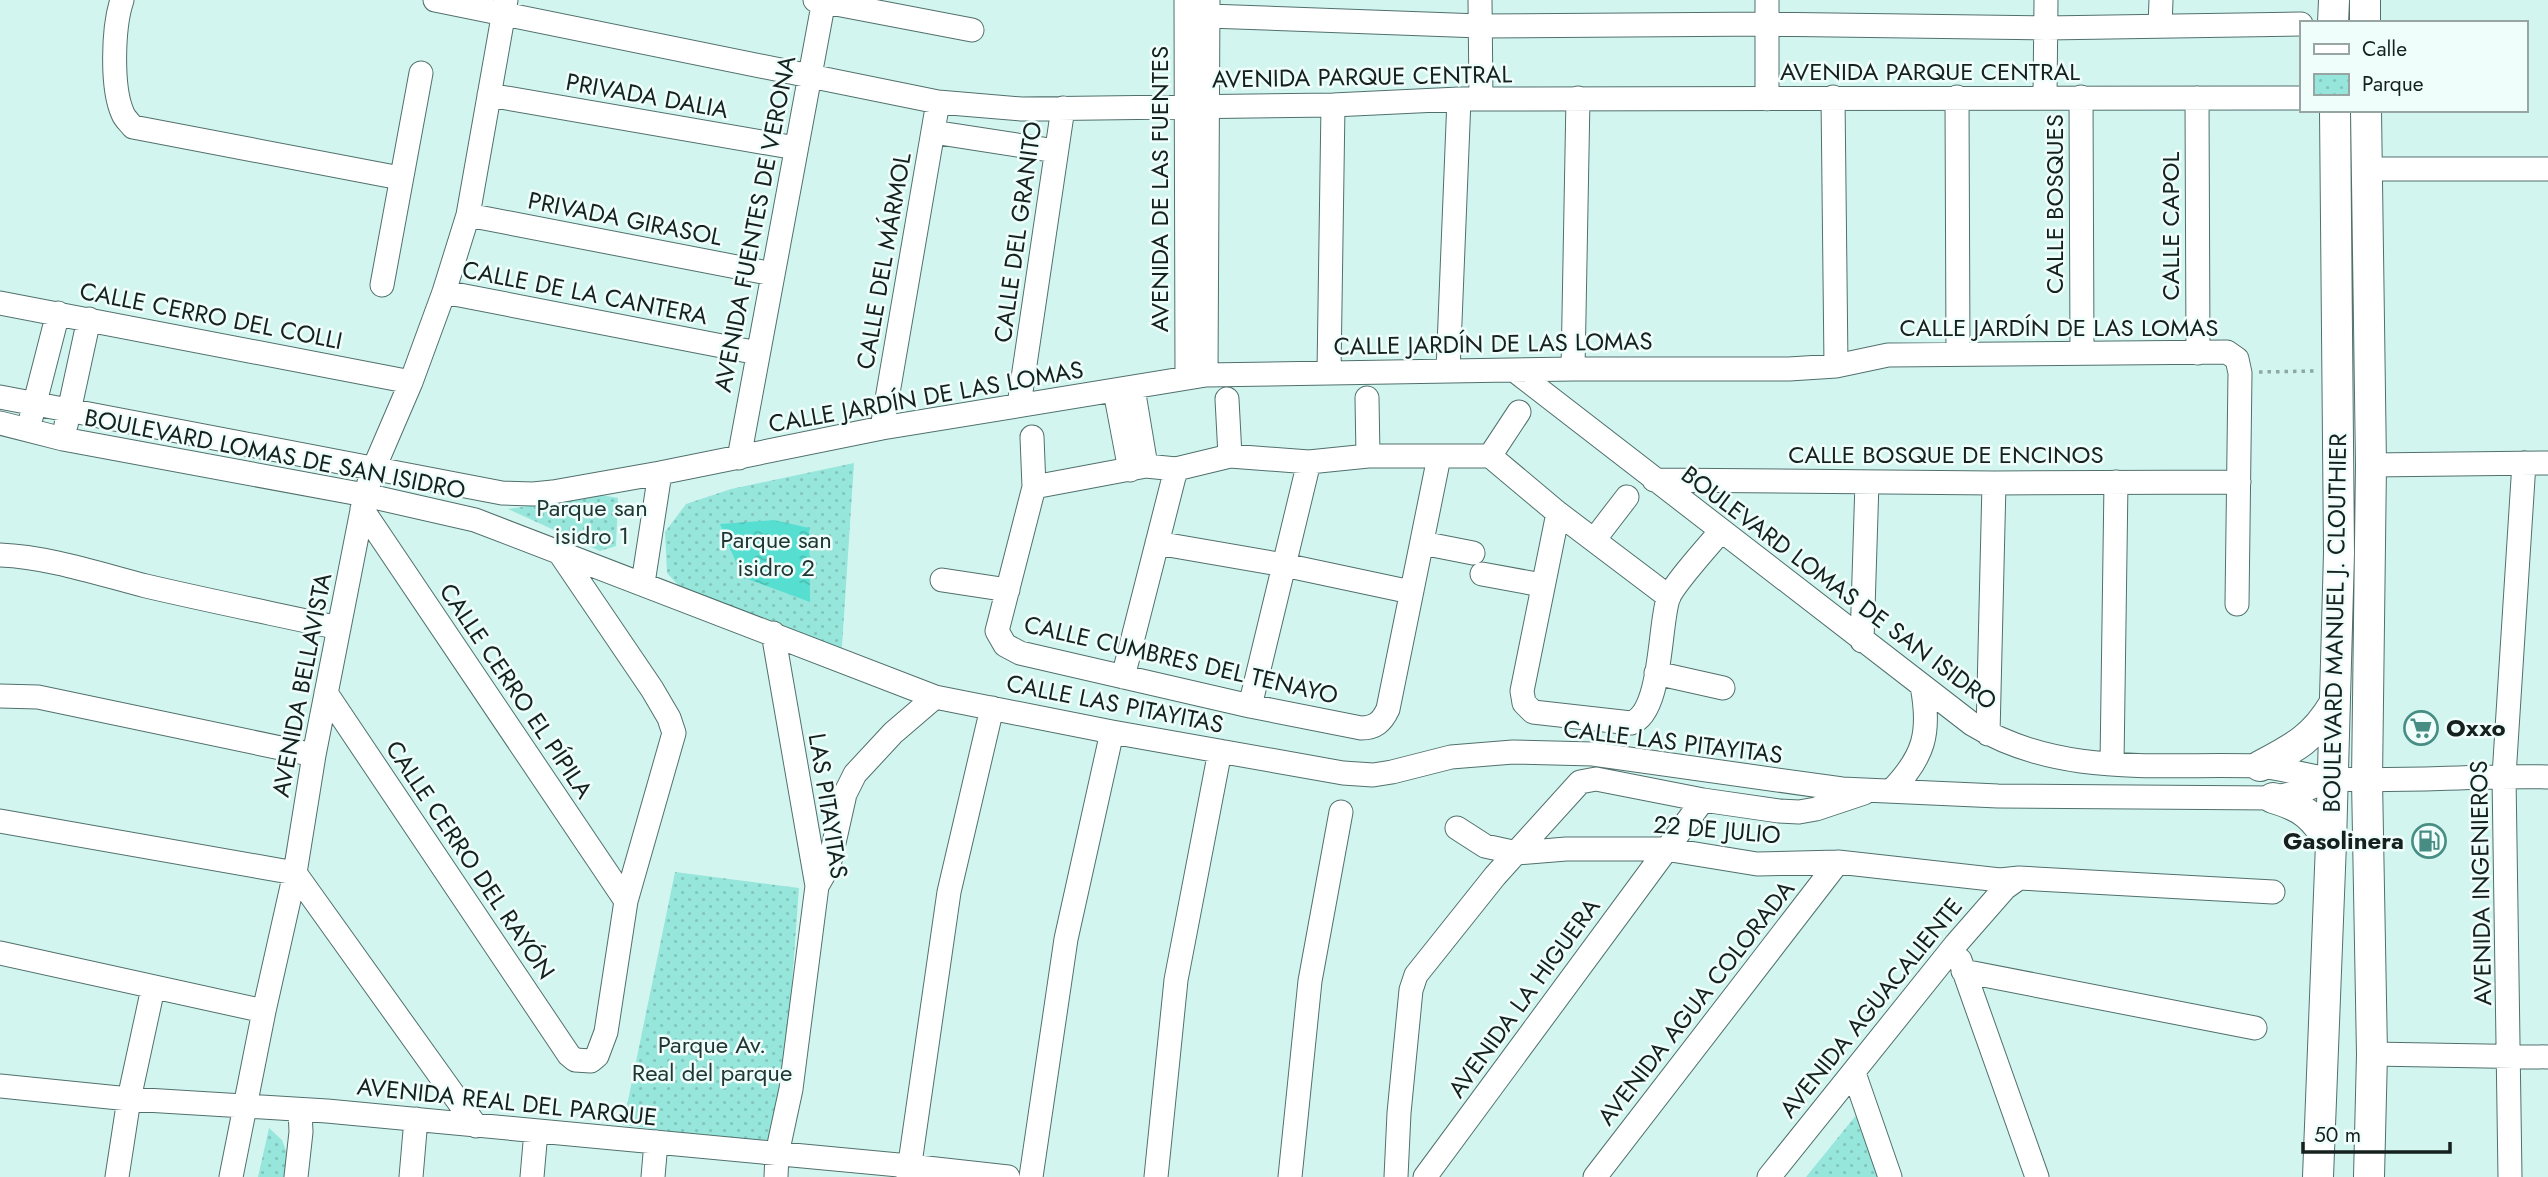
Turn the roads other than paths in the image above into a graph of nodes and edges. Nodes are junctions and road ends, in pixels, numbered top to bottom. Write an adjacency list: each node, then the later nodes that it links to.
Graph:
1 (122, 0): 44 (street)
2 (435, 0): 11 (street, AVENIDA PARQUE CENTRAL)
3 (1186, 0): 35 (street, AVENIDA DE LAS FUENTES)
4 (1480, 0): 17 (street)
5 (1767, 0): 15 (street)
6 (2046, 0): 19 (street)
7 (2161, 0): 18 (street)
8 (2334, 0): 13 (main road)
9 (2365, 0): 14 (main road)
10 (821, 1): 20 (street); 22 (street, AVENIDA FUENTES DE VERONA)
11 (505, 7): 22 (street, AVENIDA PARQUE CENTRAL); 23 (street, AVENIDA BELLAVISTA)
12 (1208, 8): 17 (street); 35 (street, AVENIDA DE LAS FUENTES)
13 (2333, 21)
14 (2365, 21)
15 (1767, 24): 17 (street); 19 (street); 31 (street)
16 (2300, 24): 18 (street)
17 (1480, 26): 30 (street)
18 (2160, 26): 19 (street)
19 (2046, 27): 26 (street)
20 (972, 30)
21 (421, 72): 44 (street)
22 (810, 76): 33 (street, AVENIDA PARQUE CENTRAL); 40 (street, AVENIDA FUENTES DE VERONA)
23 (489, 95): 40 (street, PRIVADA DALIA); 45 (street, AVENIDA BELLAVISTA)
24 (1833, 97): 25 (street, AVENIDA PARQUE CENTRAL); 31 (street, AVENIDA PARQUE CENTRAL); 56 (street)
25 (1957, 97): 26 (street, AVENIDA PARQUE CENTRAL); 55 (street)
26 (2046, 97): 27 (street, AVENIDA PARQUE CENTRAL)
27 (2081, 97): 32 (street, AVENIDA PARQUE CENTRAL); 52 (street, CALLE BOSQUES)
28 (1578, 98): 30 (street, AVENIDA PARQUE CENTRAL); 31 (street, AVENIDA PARQUE CENTRAL); 57 (street)
29 (2300, 98): 32 (street, AVENIDA PARQUE CENTRAL)
30 (1470, 99): 34 (street, AVENIDA PARQUE CENTRAL); 59 (street)
31 (1767, 99)
32 (2197, 99): 53 (street, CALLE CAPOL)
33 (938, 102): 36 (street, AVENIDA PARQUE CENTRAL); 39 (street, CALLE DEL MÁRMOL)
34 (1333, 105): 35 (street, AVENIDA PARQUE CENTRAL); 60 (street)
35 (1197, 107): 36 (street, AVENIDA PARQUE CENTRAL); 61 (street, AVENIDA DE LAS FUENTES)
36 (1063, 108): 41 (street, CALLE DEL GRANITO)
37 (2336, 112): 122 (main road, BOULEVARD MANUEL J. CLOUTHIER)
38 (2366, 112): 42 (main road, BOULEVARD MANUEL J. CLOUTHIER)
39 (933, 132): 41 (street); 72 (street, CALLE DEL MÁRMOL)
40 (796, 148): 46 (street, AVENIDA FUENTES DE VERONA)
41 (1056, 151): 68 (street, CALLE DEL GRANITO)
42 (2367, 169): 43 (street); 84 (main road, BOULEVARD MANUEL J. CLOUTHIER)
43 (2548, 169)
44 (400, 178): 47 (street)
45 (468, 215): 46 (street, PRIVADA GIRASOL); 48 (street, AVENIDA BELLAVISTA)
46 (772, 274): 54 (street, AVENIDA FUENTES DE VERONA)
47 (382, 285)
48 (444, 292): 54 (street, CALLE DE LA CANTERA); 62 (street, AVENIDA BELLAVISTA)
49 (0, 303): 50 (street, CALLE CERRO DEL COLLI)
50 (58, 313): 51 (street, CALLE CERRO DEL COLLI); 67 (street)
51 (89, 319): 62 (street, CALLE CERRO DEL COLLI); 69 (street)
52 (2082, 353): 53 (street, CALLE JARDÍN DE LAS LOMAS); 55 (street, CALLE JARDÍN DE LAS LOMAS)
53 (2198, 353): 92 (street, CALLE JARDÍN DE LAS LOMAS)
54 (758, 354): 79 (street, AVENIDA FUENTES DE VERONA)
55 (1958, 354): 56 (street, CALLE JARDÍN DE LAS LOMAS)
56 (1836, 366): 57 (street, CALLE JARDÍN DE LAS LOMAS)
57 (1573, 369): 58 (street, CALLE JARDÍN DE LAS LOMAS)
58 (1514, 370): 59 (street, CALLE JARDÍN DE LAS LOMAS); 89 (street, BOULEVARD LOMAS DE SAN ISIDRO)
59 (1448, 371): 60 (street, CALLE JARDÍN DE LAS LOMAS)
60 (1329, 372): 61 (street, CALLE JARDÍN DE LAS LOMAS)
61 (1196, 376): 63 (street, CALLE JARDÍN DE LAS LOMAS)
62 (411, 382): 85 (street, AVENIDA BELLAVISTA)
63 (1124, 389): 68 (street, CALLE JARDÍN DE LAS LOMAS); 86 (street)
64 (0, 397): 67 (street, BOULEVARD LOMAS DE SAN ISIDRO)
65 (1367, 398): 77 (street)
66 (1227, 399): 76 (street)
67 (35, 404): 69 (street, BOULEVARD LOMAS DE SAN ISIDRO); 73 (street)
68 (1018, 405): 72 (street, CALLE JARDÍN DE LAS LOMAS)
69 (69, 411): 75 (street); 85 (street, BOULEVARD LOMAS DE SAN ISIDRO)
70 (1518, 412): 78 (street)
71 (0, 423): 73 (street, BOULEVARD LOMAS DE SAN ISIDRO)
72 (882, 428): 79 (street, CALLE JARDÍN DE LAS LOMAS)
73 (28, 432): 75 (street, BOULEVARD LOMAS DE SAN ISIDRO)
74 (1032, 437): 94 (street)
75 (63, 439): 96 (street, BOULEVARD LOMAS DE SAN ISIDRO)
76 (1230, 456): 81 (street); 87 (street)
77 (1368, 456): 80 (street); 81 (street)
78 (1490, 456): 80 (street); 97 (street)
79 (738, 457): 88 (street, BOULEVARD LOMAS DE SAN ISIDRO)
80 (1439, 457): 100 (street)
81 (1310, 462): 104 (street)
82 (2524, 463): 83 (street); 84 (street); 132 (street, AVENIDA INGENIEROS)
83 (2548, 463)
84 (2371, 465): 135 (main road, BOULEVARD MANUEL J. CLOUTHIER)
85 (374, 468): 88 (street, BOULEVARD LOMAS DE SAN ISIDRO); 96 (street, AVENIDA BELLAVISTA)
86 (1138, 468): 87 (street); 94 (street)
87 (1176, 469): 101 (street)
88 (660, 473): 106 (street)
89 (1654, 480): 90 (street, CALLE BOSQUE DE ENCINOS); 98 (street, BOULEVARD LOMAS DE SAN ISIDRO)
90 (1867, 482): 93 (street, CALLE BOSQUE DE ENCINOS); 114 (street)
91 (2116, 482): 92 (street, CALLE BOSQUE DE ENCINOS); 93 (street, CALLE BOSQUE DE ENCINOS); 130 (street)
92 (2239, 482): 111 (street)
93 (1994, 483): 126 (street)
94 (1034, 487): 108 (street)
95 (1627, 497): 99 (street)
96 (363, 502): 102 (street, BOULEVARD LOMAS DE SAN ISIDRO); 112 (street, AVENIDA BELLAVISTA); 151 (street, CALLE CERRO EL PÍPILA)
97 (1558, 513): 99 (street); 107 (street)
98 (1721, 531): 110 (street); 114 (street, BOULEVARD LOMAS DE SAN ISIDRO)
99 (1594, 540): 110 (street)
100 (1422, 542): 107 (street); 109 (street)
101 (1157, 543): 104 (street); 116 (street)
102 (559, 552): 106 (street, BOULEVARD LOMAS DE SAN ISIDRO); 151 (street)
103 (0, 555): 112 (street)
104 (1284, 565): 109 (street); 123 (street)
105 (942, 580): 108 (street)
106 (643, 583): 113 (street, BOULEVARD LOMAS DE SAN ISIDRO)
107 (1542, 584): 115 (street)
108 (1008, 590): 116 (street, CALLE CUMBRES DEL TENAYO)
109 (1411, 592): 123 (street, CALLE CUMBRES DEL TENAYO)
110 (1669, 597): 115 (street)
111 (2237, 604)
112 (339, 628): 119 (street, AVENIDA BELLAVISTA)
113 (774, 633): 121 (street, CALLE LAS PITAYITAS); 149 (street, LAS PITAYITAS)
114 (1863, 641): 117 (street, BOULEVARD LOMAS DE SAN ISIDRO)
115 (1656, 673): 118 (street)
116 (1123, 677): 123 (street, CALLE CUMBRES DEL TENAYO)
117 (1922, 687): 126 (street, BOULEVARD LOMAS DE SAN ISIDRO); 136 (street)
118 (1723, 688)
119 (326, 693): 128 (street, AVENIDA BELLAVISTA); 151 (street, CALLE CERRO DEL RAYÓN)
120 (0, 696): 128 (street)
121 (936, 697): 124 (street, CALLE LAS PITAYITAS); 149 (street)
122 (2334, 704): 131 (main road); 134 (main road, BOULEVARD MANUEL J. CLOUTHIER)
123 (1250, 706)
124 (992, 708): 125 (street, CALLE LAS PITAYITAS); 171 (street)
125 (1112, 732): 127 (street, CALLE LAS PITAYITAS); 179 (street)
126 (1988, 734): 129 (street, BOULEVARD LOMAS DE SAN ISIDRO)
127 (1220, 751): 136 (street, CALLE LAS PITAYITAS); 180 (street)
128 (314, 755): 147 (street, AVENIDA BELLAVISTA)
129 (2054, 758): 130 (street, BOULEVARD LOMAS DE SAN ISIDRO); 137 (street)
130 (2112, 764): 131 (street, BOULEVARD LOMAS DE SAN ISIDRO)
131 (2260, 766): 134 (street, BOULEVARD LOMAS DE SAN ISIDRO)
132 (2504, 776): 133 (street); 135 (street); 159 (street, AVENIDA INGENIEROS)
133 (2548, 777)
134 (2333, 779): 135 (street); 138 (street, CALLE LAS PITAYITAS); 143 (main road, BOULEVARD MANUEL J. CLOUTHIER)
135 (2367, 780): 158 (main road, BOULEVARD MANUEL J. CLOUTHIER)
136 (1881, 791): 137 (street, CALLE LAS PITAYITAS); 139 (street)
137 (2049, 794): 138 (street, CALLE LAS PITAYITAS)
138 (2273, 797): 143 (main road)
139 (1703, 800): 144 (street, AVENIDA LA HIGUERA); 145 (street)
140 (1341, 812): 181 (street)
141 (0, 821): 147 (street)
142 (1457, 828): 145 (street, 22 DE JULIO)
143 (2331, 843): 188 (main road, BOULEVARD MANUEL J. CLOUTHIER)
144 (1665, 849): 145 (street, 22 DE JULIO); 146 (street, 22 DE JULIO); 183 (street, AVENIDA LA HIGUERA)
145 (1517, 853): 182 (street)
146 (1838, 862): 148 (street, 22 DE JULIO); 184 (street, AVENIDA AGUA COLORADA)
147 (295, 873): 156 (street, AVENIDA BELLAVISTA); 167 (street)
148 (2019, 878): 150 (street, 22 DE JULIO); 152 (street, AVENIDA AGUACALIENTE)
149 (817, 886): 170 (street, LAS PITAYITAS)
150 (2273, 892)
151 (626, 901)
152 (1956, 944): 154 (street); 161 (street, AVENIDA AGUACALIENTE)
153 (0, 953): 155 (street)
154 (1964, 971): 157 (street); 187 (street)
155 (153, 988): 156 (street); 163 (street)
156 (264, 1011): 164 (street, AVENIDA BELLAVISTA)
157 (2255, 1028)
158 (2372, 1054): 159 (street); 189 (main road, BOULEVARD MANUEL J. CLOUTHIER)
159 (2509, 1056): 160 (street); 190 (street, AVENIDA INGENIEROS)
160 (2548, 1057)
161 (1854, 1073): 185 (street, AVENIDA AGUACALIENTE); 186 (street)
162 (0, 1086): 163 (street, AVENIDA REAL DEL PARQUE)
163 (129, 1099): 164 (street, AVENIDA REAL DEL PARQUE); 172 (street)
164 (245, 1105): 165 (street, AVENIDA REAL DEL PARQUE); 173 (street, AVENIDA BELLAVISTA)
165 (300, 1110): 166 (street, AVENIDA REAL DEL PARQUE); 174 (street)
166 (416, 1119): 167 (street, AVENIDA REAL DEL PARQUE); 175 (street)
167 (476, 1126): 168 (street, AVENIDA REAL DEL PARQUE)
168 (536, 1131): 169 (street, AVENIDA REAL DEL PARQUE); 176 (street)
169 (656, 1143): 170 (street, AVENIDA REAL DEL PARQUE); 177 (street)
170 (776, 1166): 171 (street, AVENIDA REAL DEL PARQUE)
171 (909, 1171): 178 (street, AVENIDA REAL DEL PARQUE)
172 (117, 1177)
173 (231, 1177)
174 (296, 1177)
175 (411, 1177)
176 (532, 1177)
177 (653, 1177)
178 (1008, 1177)
179 (1031, 1177)
180 (1156, 1177)
181 (1290, 1177)
182 (1396, 1177)
183 (1425, 1177)
184 (1595, 1177)
185 (1769, 1177)
186 (1891, 1177)
187 (2037, 1177)
188 (2318, 1177)
189 (2369, 1177)
190 (2510, 1177)

